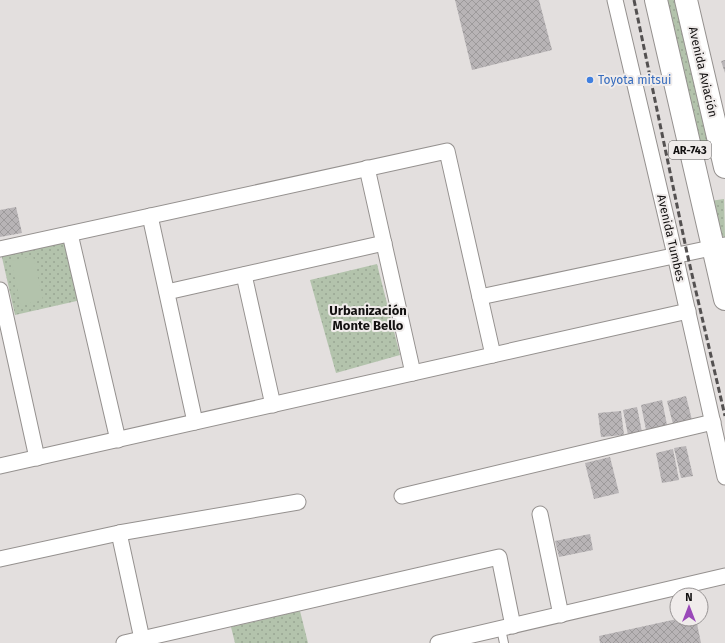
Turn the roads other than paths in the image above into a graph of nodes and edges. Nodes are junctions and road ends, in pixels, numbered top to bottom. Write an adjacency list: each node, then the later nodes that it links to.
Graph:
1 (615, 0): 12 (street, Avenida Tumbes)
2 (656, 0): 6 (main road, AR-743)
3 (686, 0): 5 (main road, Avenida Aviación / AR-743)
4 (367, 168): 7 (street); 9 (street); 16 (street)
5 (725, 168): 6 (main road)
6 (696, 175): 10 (main road, AR-743)
7 (150, 216): 8 (street); 15 (street)
8 (70, 234): 11 (street); 24 (street)
9 (384, 243): 13 (street); 20 (street)
10 (719, 246): 12 (street); 17 (main road, AR-743)
11 (0, 249)
12 (675, 255): 16 (street); 18 (street, Avenida Tumbes)
13 (244, 275): 15 (street); 21 (street)
14 (0, 290): 25 (street)
15 (167, 292): 22 (street)
16 (480, 297): 19 (street)
17 (725, 299)
18 (688, 311): 19 (street); 23 (street, Avenida Tumbes)
19 (493, 355): 20 (street)
20 (413, 373): 21 (street)
21 (273, 405): 22 (street)
22 (196, 422): 24 (street)
23 (713, 422): 27 (street, Avenida Tumbes); 28 (street)
24 (118, 440): 25 (street)
25 (37, 458): 26 (street)
26 (0, 466)
27 (725, 477)
28 (402, 496)
29 (298, 502): 31 (street)
30 (540, 514): 34 (street)
31 (119, 533): 32 (street); 36 (street)
32 (0, 559)
33 (725, 576): 34 (street)
34 (560, 615): 35 (street)
35 (506, 633): 36 (street); 38 (street)
36 (142, 639): 37 (street)
37 (124, 643)
38 (438, 643)

